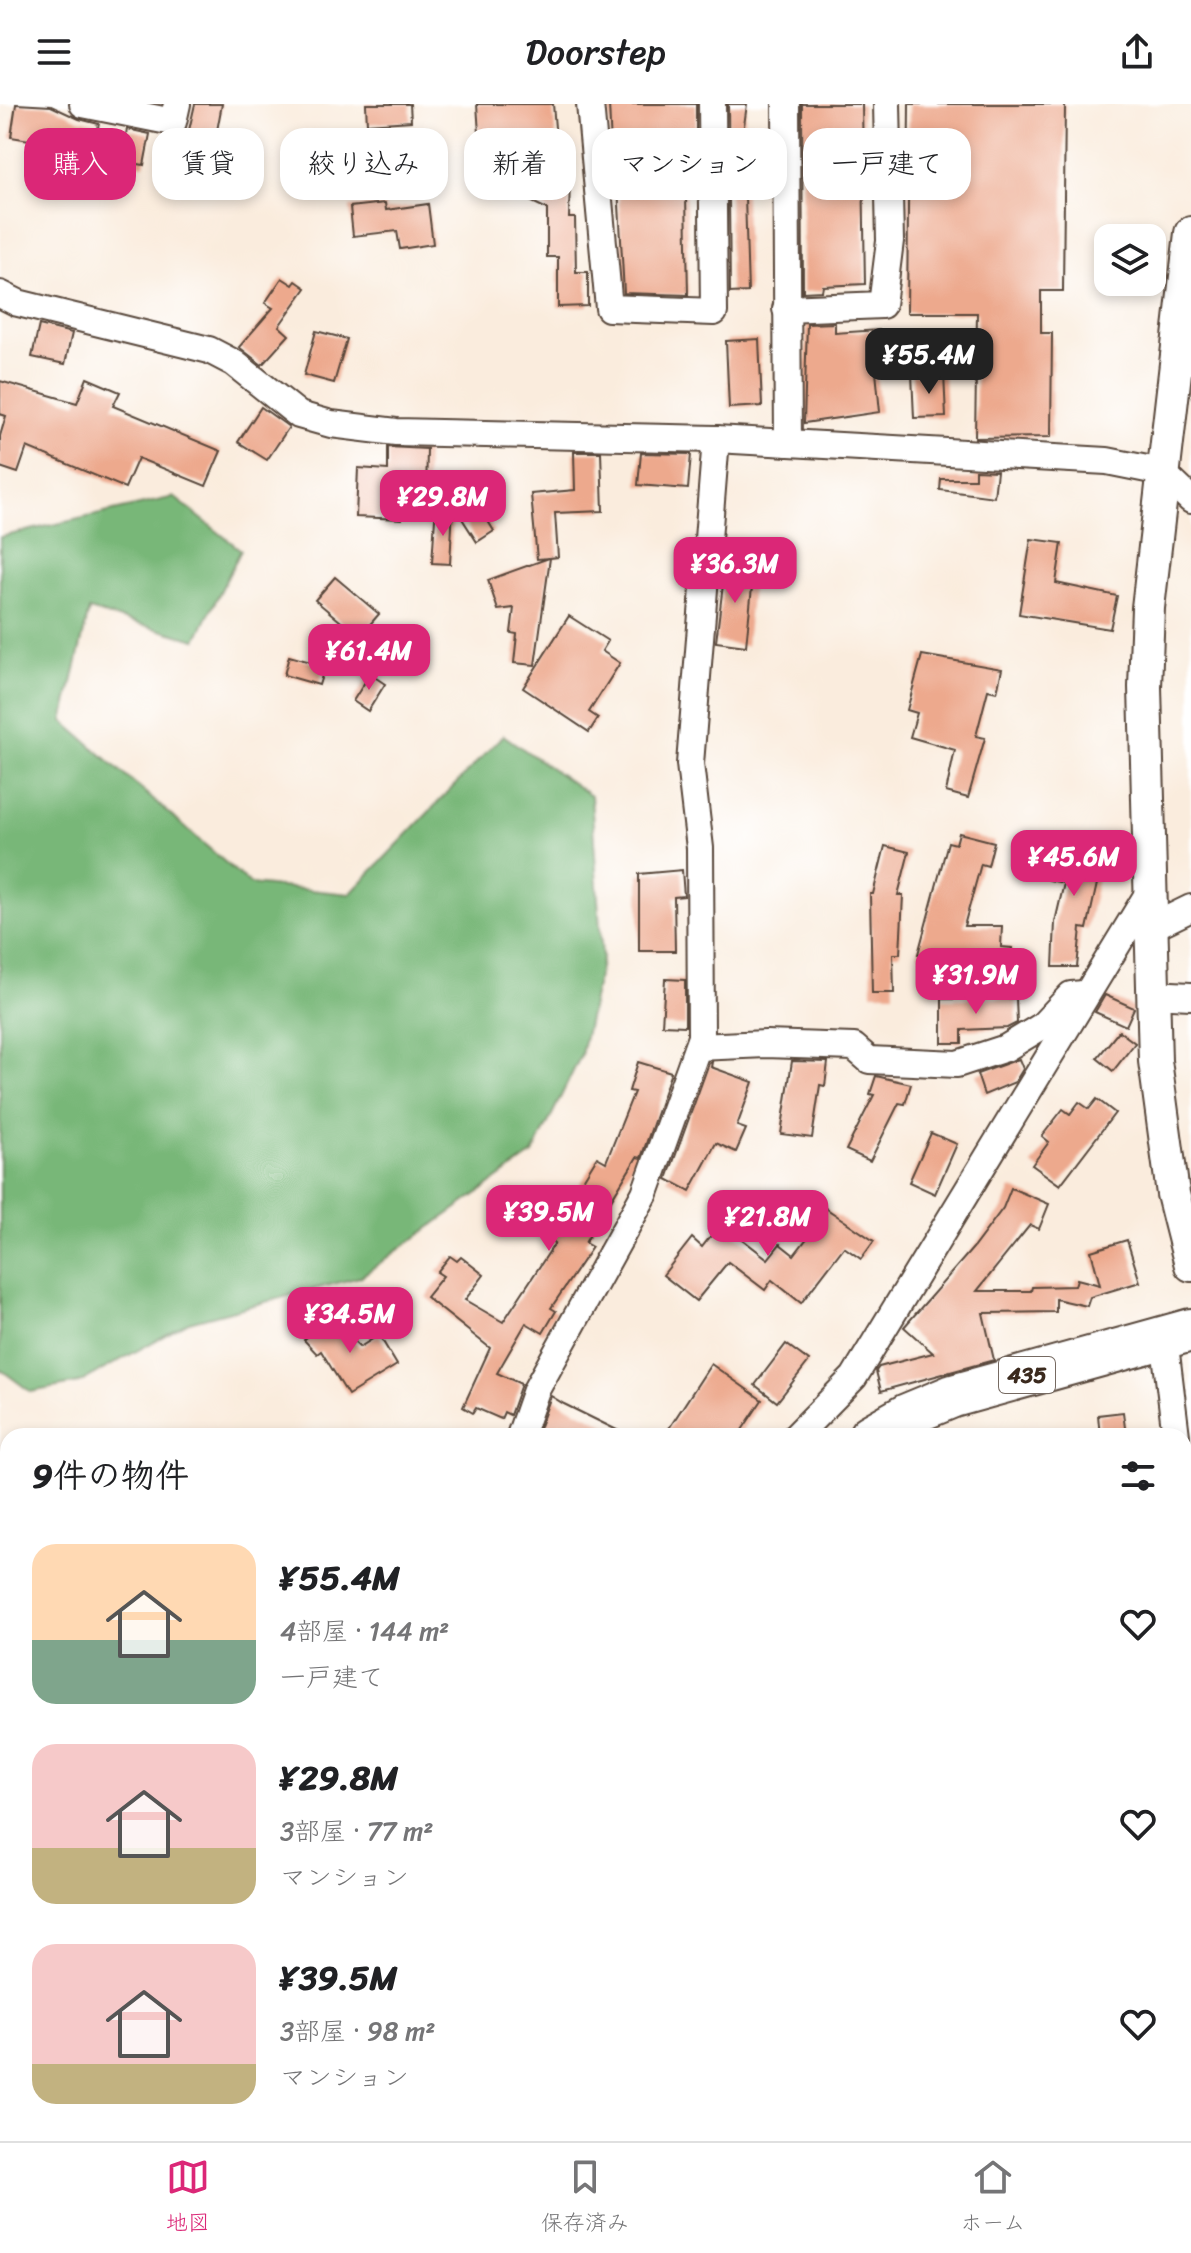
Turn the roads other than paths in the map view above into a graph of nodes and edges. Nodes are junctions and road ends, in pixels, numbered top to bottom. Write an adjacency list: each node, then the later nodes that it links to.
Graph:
1 (83, 104): 2 (street)
2 (177, 104)
3 (590, 104): 4 (street)
4 (712, 104)
5 (786, 104): 9 (street)
6 (887, 104): 9 (street)
7 (1191, 235): 12 (street)
8 (0, 294): 10 (street)
9 (786, 309): 11 (street)
10 (716, 439): 11 (street); 20 (street)
11 (788, 443): 12 (street)
12 (1162, 472): 13 (street); 14 (street)
13 (1191, 500)
14 (1148, 894): 16 (street); 17 (street)
15 (1191, 908): 16 (street)
16 (1150, 928): 18 (street)
17 (1087, 994): 20 (street); 25 (street)
18 (1152, 994): 19 (street); 21 (street)
19 (1191, 996)
20 (698, 1047): 24 (street)
21 (1182, 1192): 22 (street)
22 (1191, 1265)
23 (1178, 1333): 26 (highway, 435); 27 (street)
24 (523, 1428)
25 (804, 1428)
26 (884, 1428)
27 (1176, 1428)

